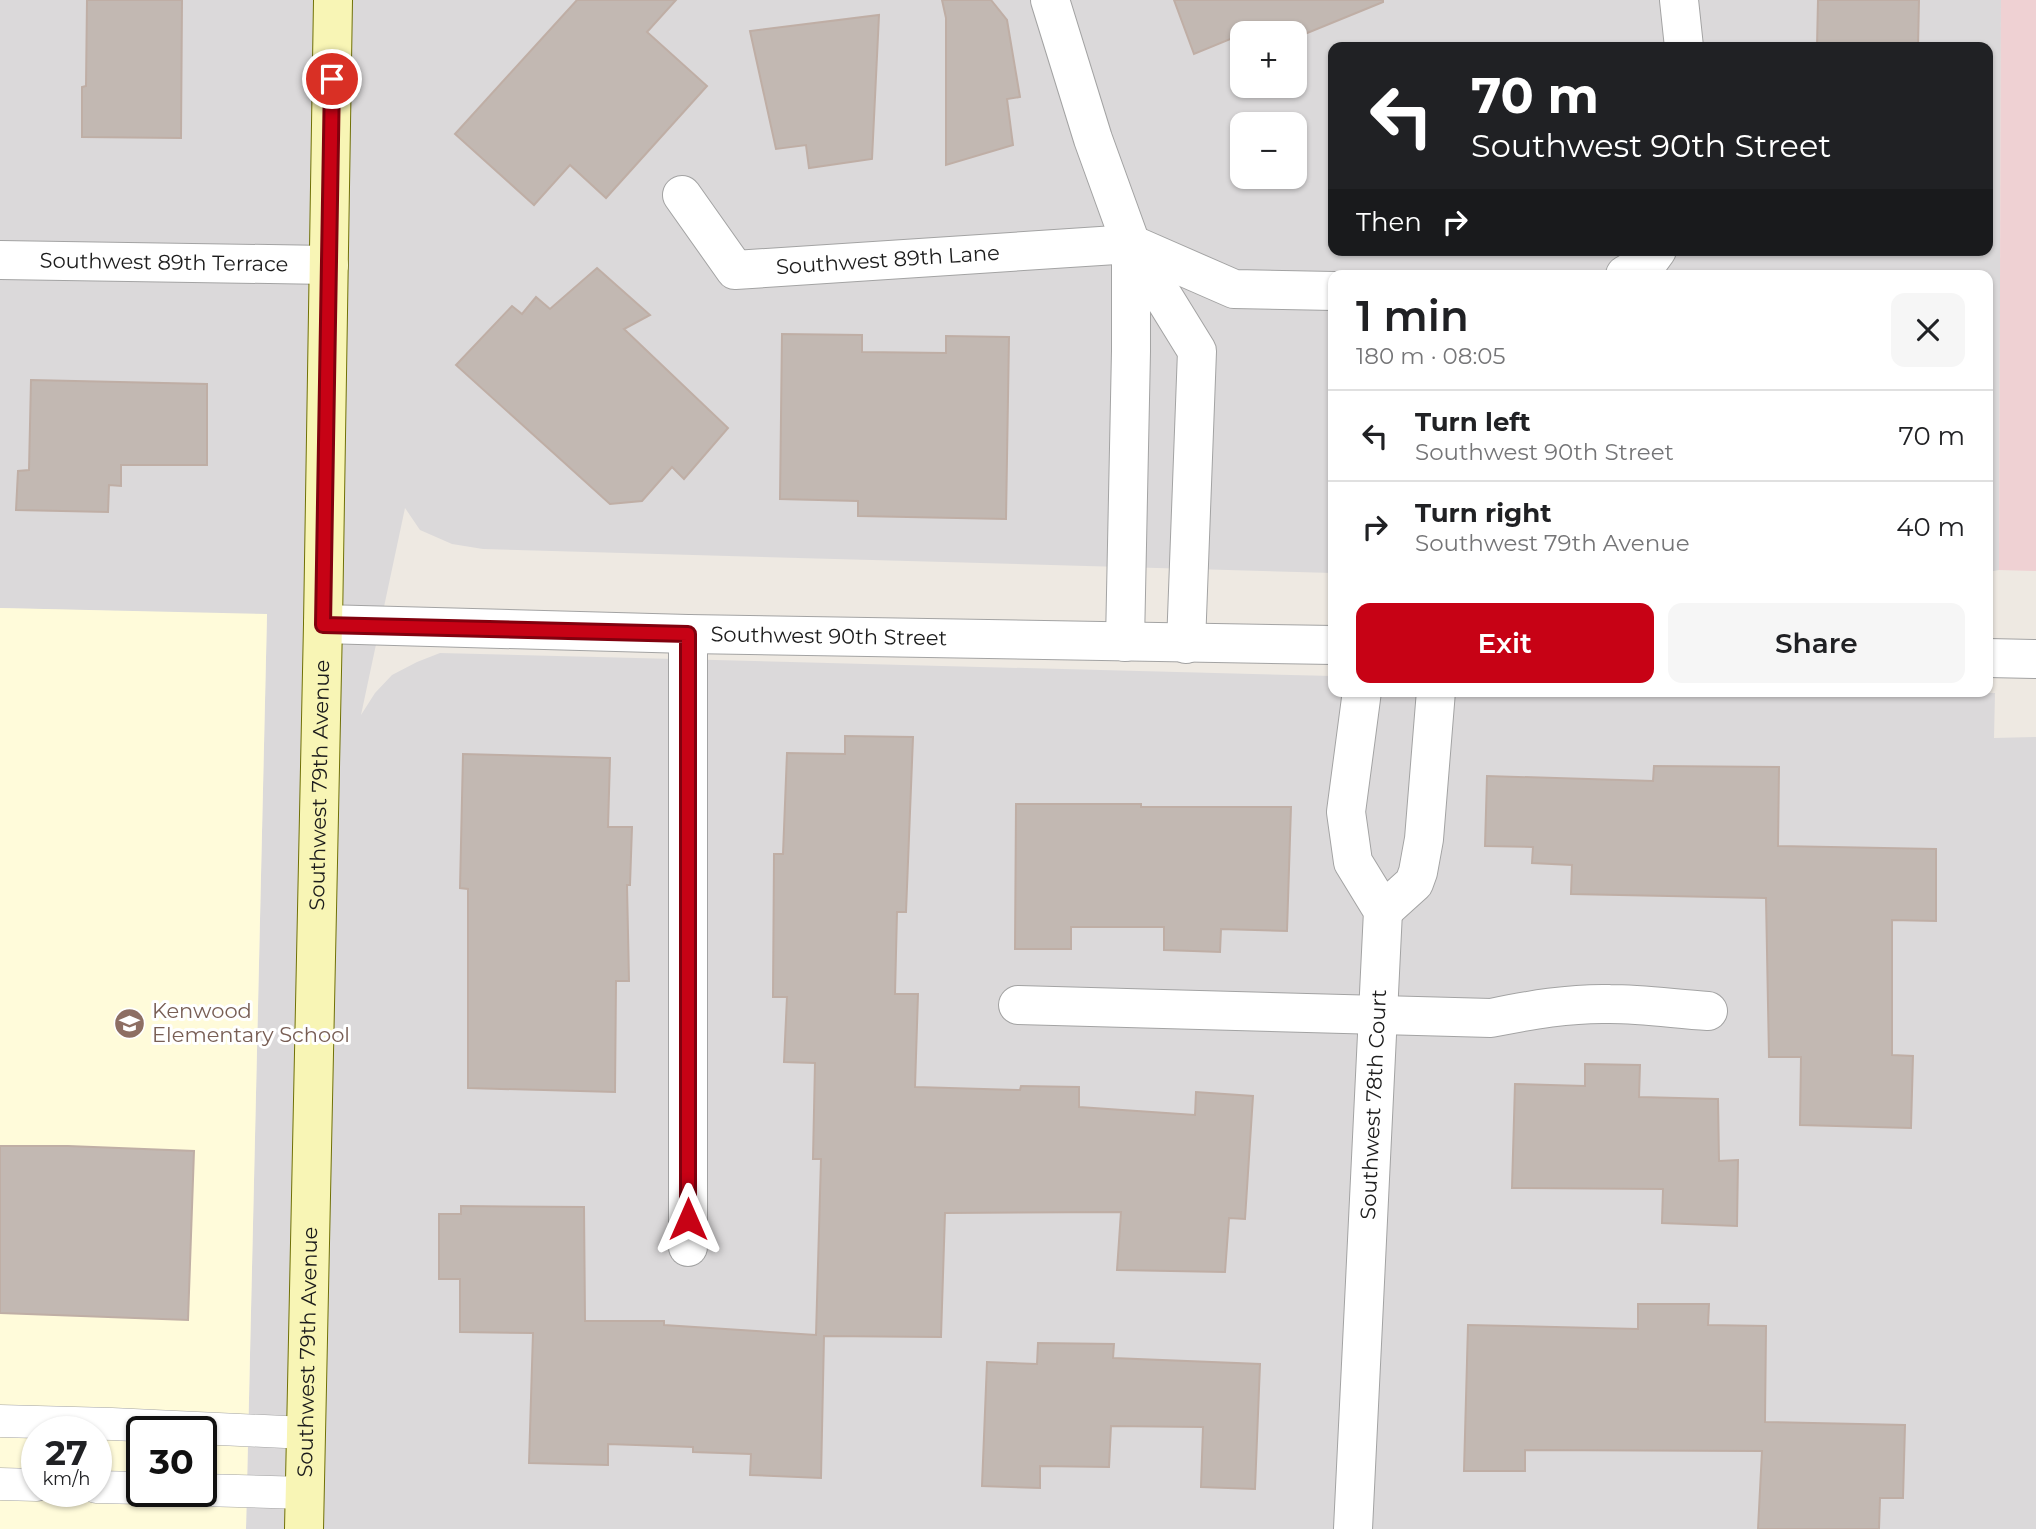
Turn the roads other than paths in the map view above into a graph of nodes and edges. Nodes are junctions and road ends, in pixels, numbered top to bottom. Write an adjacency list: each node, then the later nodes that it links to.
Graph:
1 (333, 0): 8 (street, Southwest 79th Avenue)
2 (1050, 0): 6 (street)
3 (1679, 0): 4 (street)
4 (1683, 42)
5 (682, 195): 6 (street, Southwest 89th Lane)
6 (1131, 244): 9 (street, Southwest 89th Lane); 12 (street); 13 (street)
7 (0, 260): 8 (street, Southwest 89th Terrace)
8 (329, 264): 10 (street, Southwest 79th Avenue)
9 (1328, 291)
10 (323, 625): 11 (street, Southwest 90th Street); 25 (street, Southwest 79th Avenue)
11 (688, 634): 12 (street, Southwest 90th Street); 23 (street)
12 (1125, 642): 13 (street, Southwest 90th Street)
13 (1186, 644): 14 (street, Southwest 90th Street)
14 (1328, 646)
15 (1993, 658): 16 (street)
16 (2036, 659)
17 (1361, 697): 19 (street)
18 (1436, 697): 19 (street)
19 (1383, 911): 22 (street, Southwest 78th Court)
20 (1018, 1005): 22 (street)
21 (1708, 1012): 22 (street)
22 (1379, 1014): 30 (street, Southwest 78th Court)
23 (688, 1247)
24 (0, 1421): 25 (lane)
25 (306, 1433): 29 (street, Southwest 79th Avenue)
26 (0, 1484): 27 (lane)
27 (21, 1485)
28 (217, 1493): 29 (lane)
29 (304, 1511)
30 (1353, 1529)

